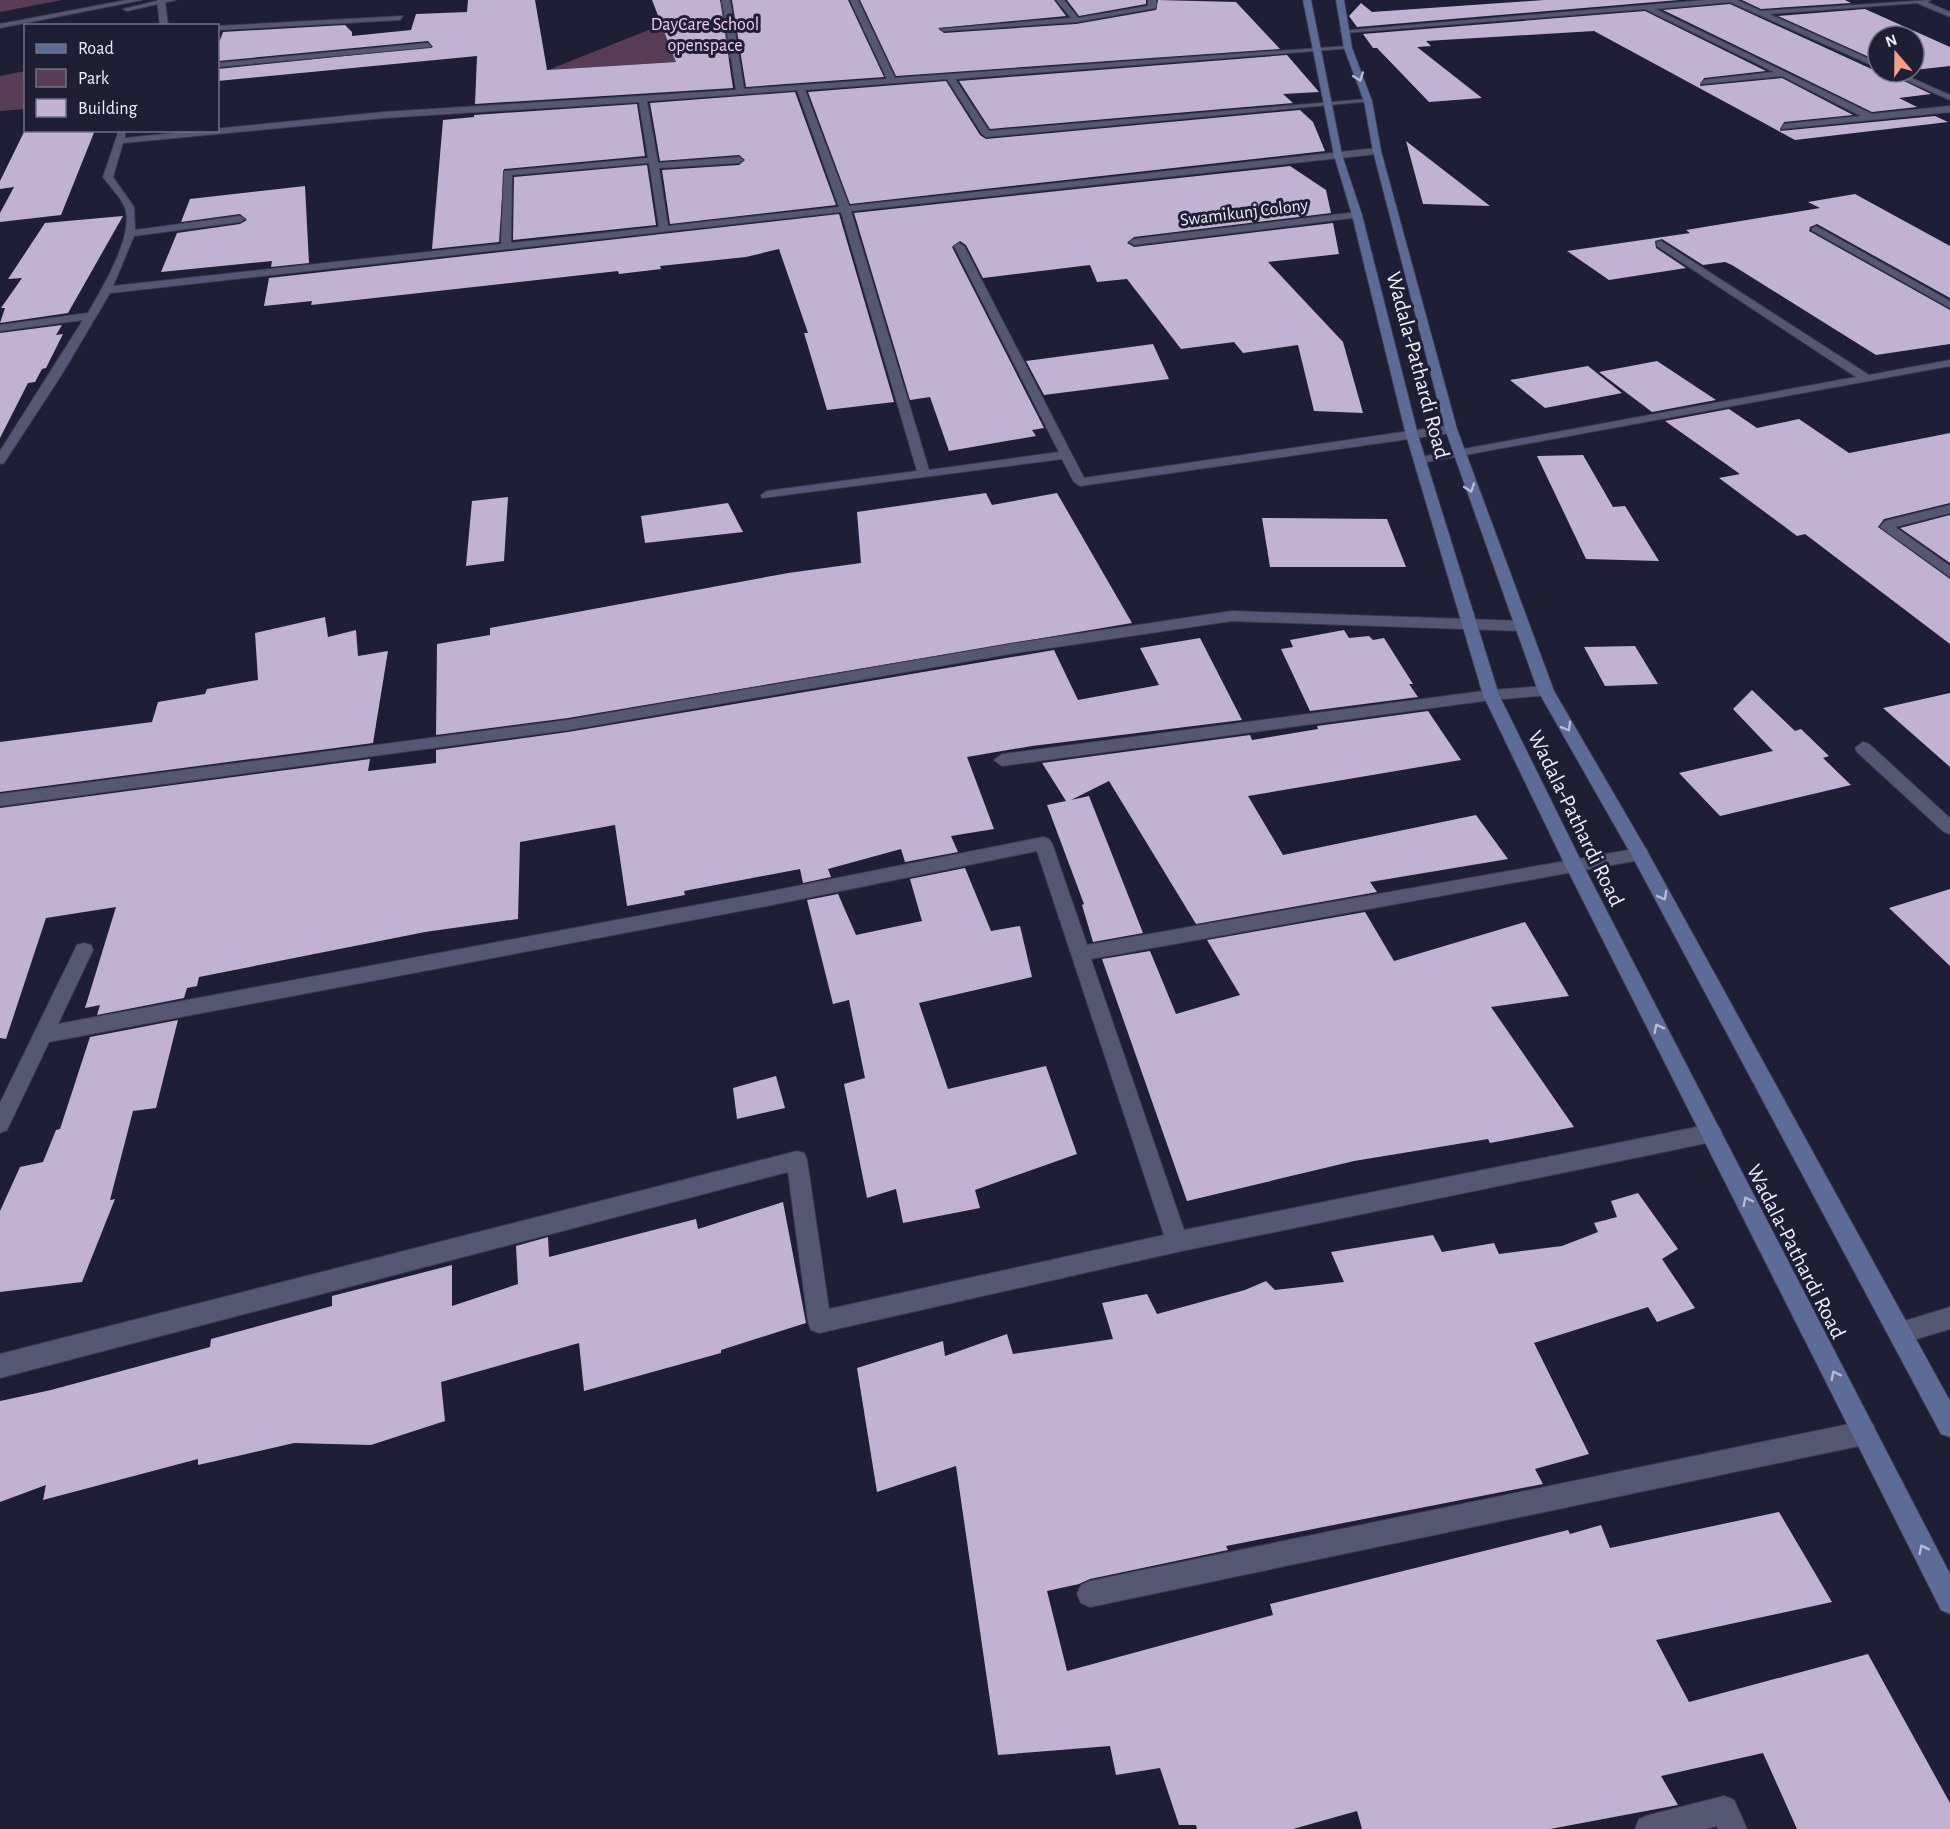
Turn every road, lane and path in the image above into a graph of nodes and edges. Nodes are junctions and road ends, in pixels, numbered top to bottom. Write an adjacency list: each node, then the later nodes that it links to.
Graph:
1 (138, 0): 21 (street)
2 (172, 0): 12 (street)
3 (726, 0): 41 (street)
4 (854, 0): 37 (street)
5 (1060, 0): 18 (street)
6 (1152, 0): 18 (street)
7 (1307, 0): 31 (main road, Wadala-Pathardi Road)
8 (1340, 0): 26 (main road, Wadala-Pathardi Road)
9 (1731, 0): 13 (street); 14 (street)
10 (1917, 0): 11 (street); 14 (street); 15 (street)
11 (1927, 0)
12 (162, 1): 19 (street); 20 (street)
13 (1646, 7): 26 (street); 35 (street)
14 (1760, 13): 33 (street)
15 (1950, 15)
16 (400, 18): 17 (street)
17 (360, 20): 22 (street); 25 (street)
18 (1076, 20): 23 (street)
19 (60, 24)
20 (164, 24)
21 (0, 26)
22 (219, 28)
23 (944, 29)
24 (24, 30): 27 (street)
25 (356, 31)
26 (1344, 31): 30 (main road, Wadala-Pathardi Road)
27 (0, 36)
28 (352, 41): 32 (street)
29 (428, 45): 32 (street)
30 (1348, 48): 31 (street); 44 (main road, Wadala-Pathardi Road, one-way to 44)
31 (1316, 50): 36 (street); 45 (main road, Wadala-Pathardi Road)
32 (349, 52): 34 (street)
33 (1866, 61)
34 (219, 64)
35 (1782, 74): 38 (street); 47 (street)
36 (950, 77): 37 (street); 45 (street)
37 (892, 81): 40 (street)
38 (1704, 82)
39 (1918, 84): 42 (street)
40 (800, 87): 41 (street); 57 (street)
41 (741, 92): 43 (street)
42 (1950, 98)
43 (643, 99): 49 (street); 56 (street)
44 (1368, 101): 45 (street); 53 (main road, Wadala-Pathardi Road)
45 (1329, 104): 54 (main road, Wadala-Pathardi Road)
46 (1950, 109): 47 (street)
47 (1871, 117): 48 (street)
48 (1784, 127)
49 (219, 131)
50 (122, 132): 52 (street)
51 (211, 132): 52 (street)
52 (119, 141): 62 (street)
53 (1377, 151): 54 (street); 73 (main road, Wadala-Pathardi Road)
54 (1338, 155): 57 (street); 58 (main road, Wadala-Pathardi Road)
55 (739, 160): 56 (street)
56 (653, 163): 60 (street); 65 (street)
57 (845, 208): 60 (street); 79 (street)
58 (1357, 215): 63 (street, Swamikunj Colony); 74 (main road, Wadala-Pathardi Road)
59 (240, 219): 62 (street)
60 (664, 228): 65 (street)
61 (1816, 229): 68 (street)
62 (131, 232): 67 (street)
63 (1134, 242)
64 (1661, 244): 72 (street)
65 (506, 246): 67 (street)
66 (959, 246): 76 (street)
67 (106, 290): 69 (street)
68 (1950, 305)
69 (92, 316): 70 (street); 77 (street)
70 (0, 328)
71 (1950, 363): 72 (street)
72 (1866, 378): 75 (street)
73 (1451, 429): 74 (street); 75 (main road, Wadala-Pathardi Road)
74 (1412, 435): 76 (street); 78 (main road, Wadala-Pathardi Road)
75 (1459, 453): 78 (street); 84 (main road, Wadala-Pathardi Road, one-way to 84)
76 (1066, 455): 79 (street)
77 (0, 460)
78 (1420, 461): 83 (main road, Wadala-Pathardi Road)
79 (924, 475): 80 (street)
80 (767, 495)
81 (1950, 509): 82 (street)
82 (1950, 573)
83 (1470, 625): 84 (street); 86 (main road, Wadala-Pathardi Road); 89 (street)
84 (1521, 626): 85 (main road, Wadala-Pathardi Road)
85 (1546, 691): 86 (street); 91 (main road, Wadala-Pathardi Road, one-way to 91)
86 (1491, 695): 88 (street); 92 (main road, Wadala-Pathardi Road)
87 (1863, 748): 90 (street)
88 (1002, 760)
89 (0, 800)
90 (1950, 828)
91 (1640, 854): 92 (street); 100 (main road, Wadala-Pathardi Road, one-way to 100)
92 (1574, 865): 94 (street); 97 (main road, Wadala-Pathardi Road, one-way to 92)
93 (84, 950): 95 (street)
94 (1080, 954): 95 (street); 98 (street)
95 (45, 1035): 96 (street)
96 (0, 1124)
97 (1712, 1133): 98 (street); 103 (main road, Wadala-Pathardi Road, one-way to 97)
98 (1177, 1242): 101 (street)
99 (1950, 1318): 100 (street)
100 (1900, 1333): 102 (main road, Wadala-Pathardi Road)
101 (0, 1366)
102 (1950, 1425)
103 (1864, 1433): 104 (street); 105 (main road, Wadala-Pathardi Road, one-way to 103)
104 (1090, 1594)
105 (1950, 1601)
106 (1649, 1829): 107 (street)
107 (1733, 1829)

